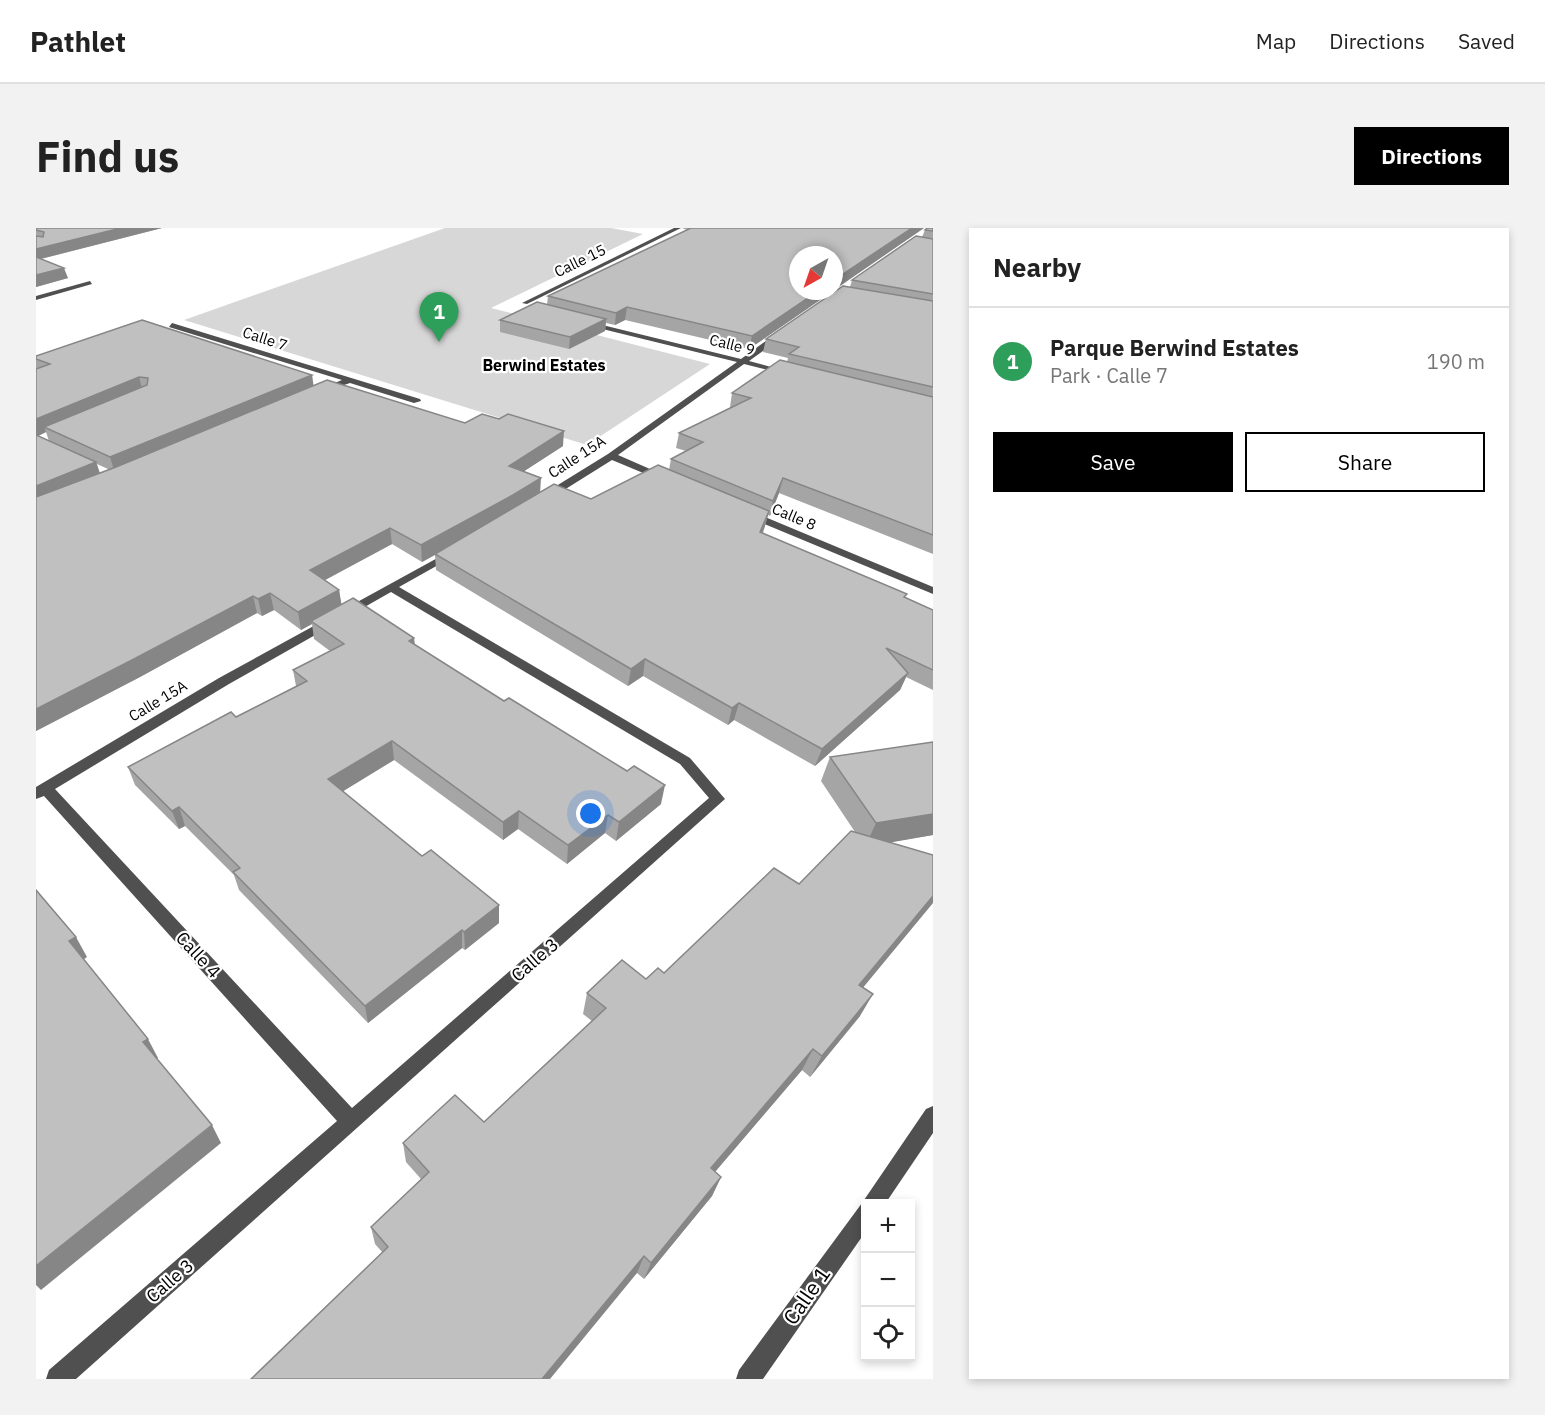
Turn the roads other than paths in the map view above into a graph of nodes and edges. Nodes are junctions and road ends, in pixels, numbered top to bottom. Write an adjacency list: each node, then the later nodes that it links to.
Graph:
1 (678, 228): 4 (street, Calle 15)
2 (90, 283): 3 (street)
3 (36, 298)
4 (537, 310)
5 (571, 318): 8 (street, Calle 9)
6 (172, 325): 10 (street, Calle 7)
7 (790, 327): 8 (street, Calle 15A)
8 (741, 361): 9 (street, Calle 9); 13 (street, Calle 15A)
9 (797, 375)
10 (348, 381): 11 (street); 12 (street, Calle 7)
11 (316, 394)
12 (417, 401)
13 (611, 456): 14 (street); 15 (street, Calle 15A)
14 (675, 483)
15 (529, 507)
16 (740, 510): 19 (street, Calle 8)
17 (460, 549): 18 (street, Calle 15A)
18 (392, 588): 20 (street, Calle 15A); 22 (street, Calle 3)
19 (933, 591)
20 (40, 791): 22 (street, Calle 4)
21 (933, 1116): 23 (street)
22 (351, 1122): 25 (street, Calle 3)
23 (875, 1199)
24 (861, 1219): 26 (street, Calle 1)
25 (58, 1379)
26 (748, 1379)

